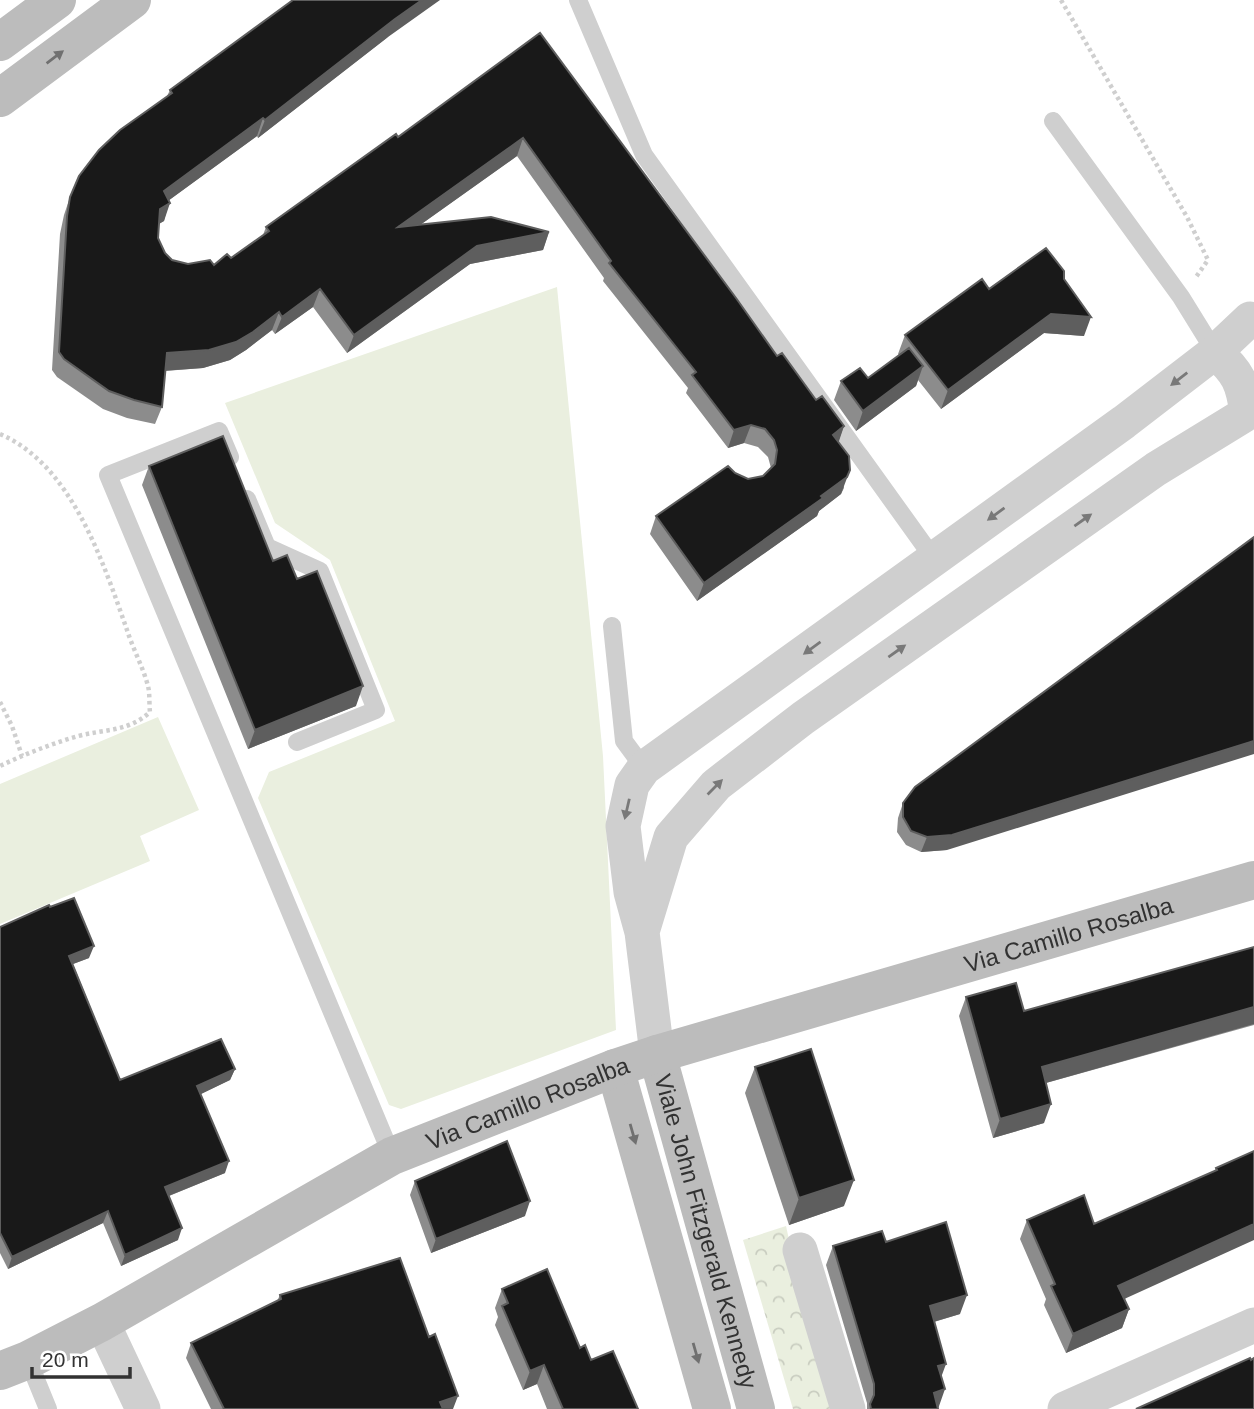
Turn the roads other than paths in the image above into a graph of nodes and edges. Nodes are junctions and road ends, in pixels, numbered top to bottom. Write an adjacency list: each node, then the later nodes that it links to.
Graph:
1 (57, 0): 4 (street)
2 (132, 0): 5 (street, one-way to 2)
3 (578, 0): 12 (lane)
4 (0, 42)
5 (0, 98)
6 (1053, 121): 8 (lane)
7 (1250, 320): 8 (street)
8 (1215, 352): 9 (street); 10 (street, one-way to 10)
9 (1251, 411): 11 (street)
10 (1124, 422): 11 (street); 12 (street, one-way to 12)
11 (1156, 469): 13 (street, one-way to 11)
12 (934, 559): 13 (street); 15 (street, one-way to 15)
13 (965, 602): 16 (street, one-way to 13)
14 (612, 626): 18 (lane)
15 (774, 675): 16 (street); 18 (street)
16 (803, 718): 20 (street, one-way to 16)
17 (297, 742): 23 (lane)
18 (644, 768): 20 (street, one-way to 20)
19 (1254, 880): 21 (street, Via Camillo Rosalba)
20 (642, 932): 21 (street)
21 (657, 1054): 22 (street, Via Camillo Rosalba); 31 (street, Viale John Fitzgerald Kennedy)
22 (615, 1068): 23 (street, Via Camillo Rosalba); 30 (street, Viale John Fitzgerald Kennedy, one-way to 30)
23 (392, 1156): 25 (street, Via Camillo Rosalba)
24 (800, 1250): 32 (street)
25 (102, 1322): 27 (street, Via Camillo Rosalba); 29 (street)
26 (1254, 1325): 33 (street)
27 (14, 1366): 28 (lane)
28 (48, 1409)
29 (143, 1409)
30 (712, 1409)
31 (756, 1409)
32 (848, 1409)
33 (1065, 1409)

